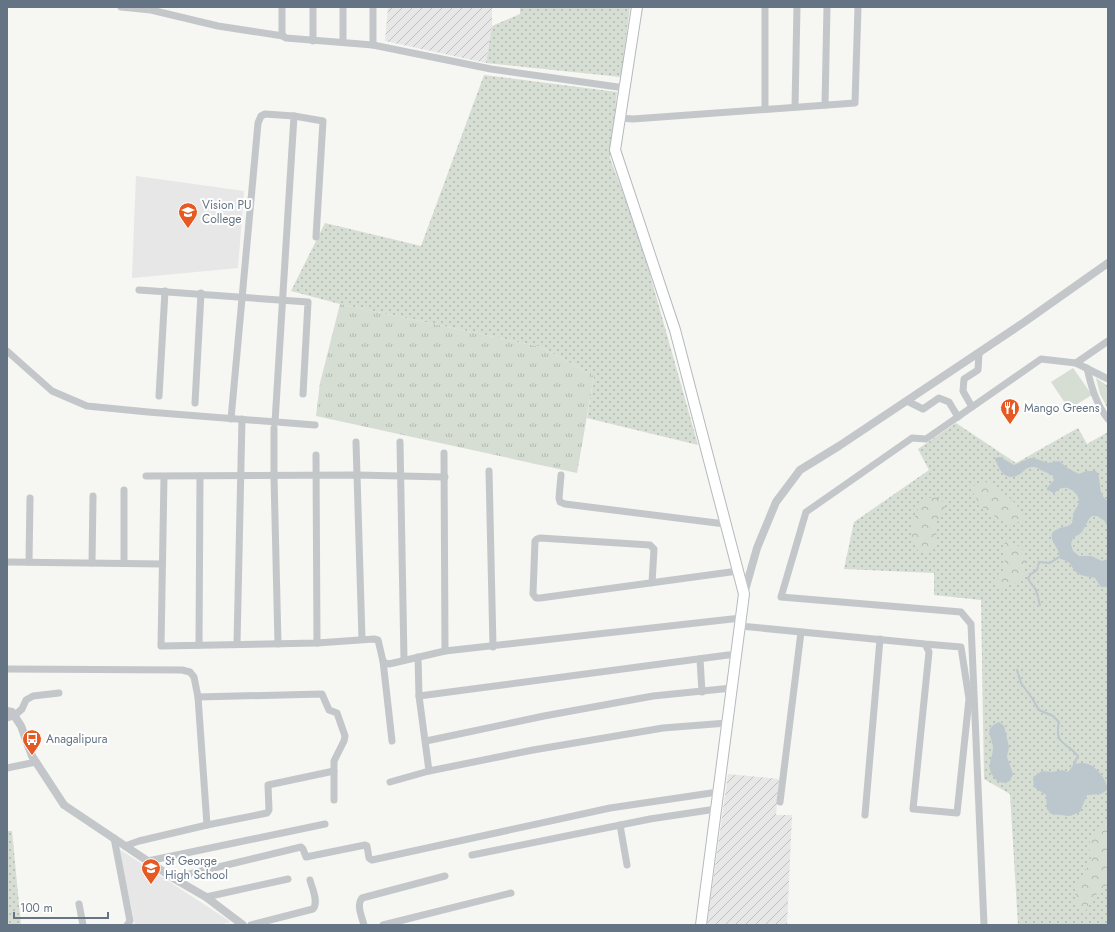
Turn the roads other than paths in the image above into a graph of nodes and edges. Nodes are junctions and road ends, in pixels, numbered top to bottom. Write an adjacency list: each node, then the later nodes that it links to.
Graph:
1 (121, 7): 11 (street)
2 (282, 7): 12 (street)
3 (313, 7): 13 (street)
4 (344, 7): 14 (street)
5 (373, 7): 15 (street)
6 (637, 7): 16 (main road)
7 (766, 7): 19 (street)
8 (797, 7): 18 (street)
9 (827, 7): 17 (street)
10 (858, 7): 17 (street)
11 (151, 8): 12 (street)
12 (283, 36): 13 (street)
13 (313, 41): 14 (street)
14 (343, 42): 15 (street)
15 (373, 45): 16 (street)
16 (625, 88): 21 (main road)
17 (825, 105): 18 (street)
18 (795, 107): 19 (street)
19 (765, 109): 21 (street)
20 (294, 116): 22 (street); 27 (street); 28 (street)
21 (620, 118): 64 (main road)
22 (316, 237)
23 (1108, 263): 31 (street)
24 (139, 290): 25 (street)
25 (165, 291): 26 (street); 36 (street)
26 (201, 293): 27 (street); 38 (street)
27 (243, 298): 28 (street); 41 (street)
28 (283, 301): 35 (street); 44 (street)
29 (1108, 341): 32 (street)
30 (7, 351): 41 (street)
31 (979, 353): 37 (street); 39 (street)
32 (1076, 363): 33 (street); 39 (street)
33 (1087, 368): 34 (street); 42 (street)
34 (1108, 379)
35 (303, 394)
36 (159, 396)
37 (907, 401): 40 (street); 72 (street)
38 (194, 403)
39 (972, 407): 40 (street)
40 (958, 417): 131 (street)
41 (231, 419): 43 (street)
42 (1108, 419)
43 (242, 420): 44 (street); 55 (street)
44 (275, 425): 45 (street); 56 (street)
45 (315, 425)
46 (356, 442): 51 (street)
47 (400, 442): 58 (street)
48 (444, 453): 60 (street)
49 (316, 455): 57 (street)
50 (489, 471): 82 (street)
51 (356, 475): 57 (street); 58 (street); 75 (street)
52 (561, 475): 64 (street)
53 (146, 476): 59 (street)
54 (200, 476): 55 (street); 59 (street); 81 (street)
55 (241, 476): 56 (street); 78 (street)
56 (274, 476): 57 (street); 79 (street)
57 (317, 476): 77 (street)
58 (401, 476): 60 (street); 87 (street)
59 (164, 477): 69 (street)
60 (445, 477): 83 (street)
61 (124, 490): 68 (street)
62 (93, 496): 67 (street)
63 (30, 498): 66 (street)
64 (726, 524): 70 (main road)
65 (7, 562): 66 (street)
66 (29, 562): 67 (street)
67 (92, 563): 68 (street)
68 (124, 563): 69 (street)
69 (162, 564): 81 (street)
70 (738, 571): 71 (street); 72 (main road)
71 (652, 583): 71 (street)
72 (744, 594): 73 (main road)
73 (741, 622): 74 (street); 82 (street); 84 (main road)
74 (801, 632): 76 (street); 106 (street)
75 (362, 639): 77 (street); 88 (street)
76 (880, 639): 80 (street); 108 (street)
77 (317, 643): 79 (street)
78 (237, 644): 79 (street); 81 (street)
79 (278, 644)
80 (925, 644): 80 (street)
81 (199, 645)
82 (492, 647): 83 (street)
83 (445, 651): 85 (street)
84 (736, 655): 86 (street); 90 (main road)
85 (418, 657): 87 (street); 93 (street)
86 (700, 659): 91 (street); 93 (street)
87 (404, 660): 88 (street)
88 (383, 661): 97 (street)
89 (7, 669): 94 (street)
90 (732, 688): 91 (street); 96 (main road)
91 (702, 692): 98 (street)
92 (59, 694): 95 (street)
93 (419, 696): 98 (street)
94 (198, 697): 101 (street); 110 (street)
95 (9, 715): 99 (street)
96 (727, 723): 102 (street); 104 (main road)
97 (392, 741)
98 (426, 741): 102 (street)
99 (36, 762): 100 (street); 112 (street)
100 (7, 768)
101 (334, 771): 105 (street); 110 (street)
102 (429, 771): 103 (street)
103 (390, 782)
104 (718, 792): 107 (main road); 118 (street)
105 (334, 800)
106 (780, 802)
107 (716, 809): 111 (street); 130 (main road)
108 (865, 816)
109 (325, 824): 115 (street)
110 (207, 825): 113 (street)
111 (620, 825): 114 (street); 116 (street)
112 (114, 838): 113 (street); 125 (street)
113 (125, 846): 115 (street)
114 (472, 855)
115 (148, 861): 118 (street)
116 (627, 865)
117 (445, 876): 128 (street)
118 (173, 878): 122 (street)
119 (288, 879): 122 (street)
120 (310, 880): 127 (street)
121 (511, 894): 129 (street)
122 (206, 897): 126 (street)
123 (79, 904): 124 (street)
124 (83, 925)
125 (128, 925)
126 (243, 925)
127 (250, 925)
128 (364, 925)
129 (383, 925)
130 (701, 925)
131 (984, 925)

